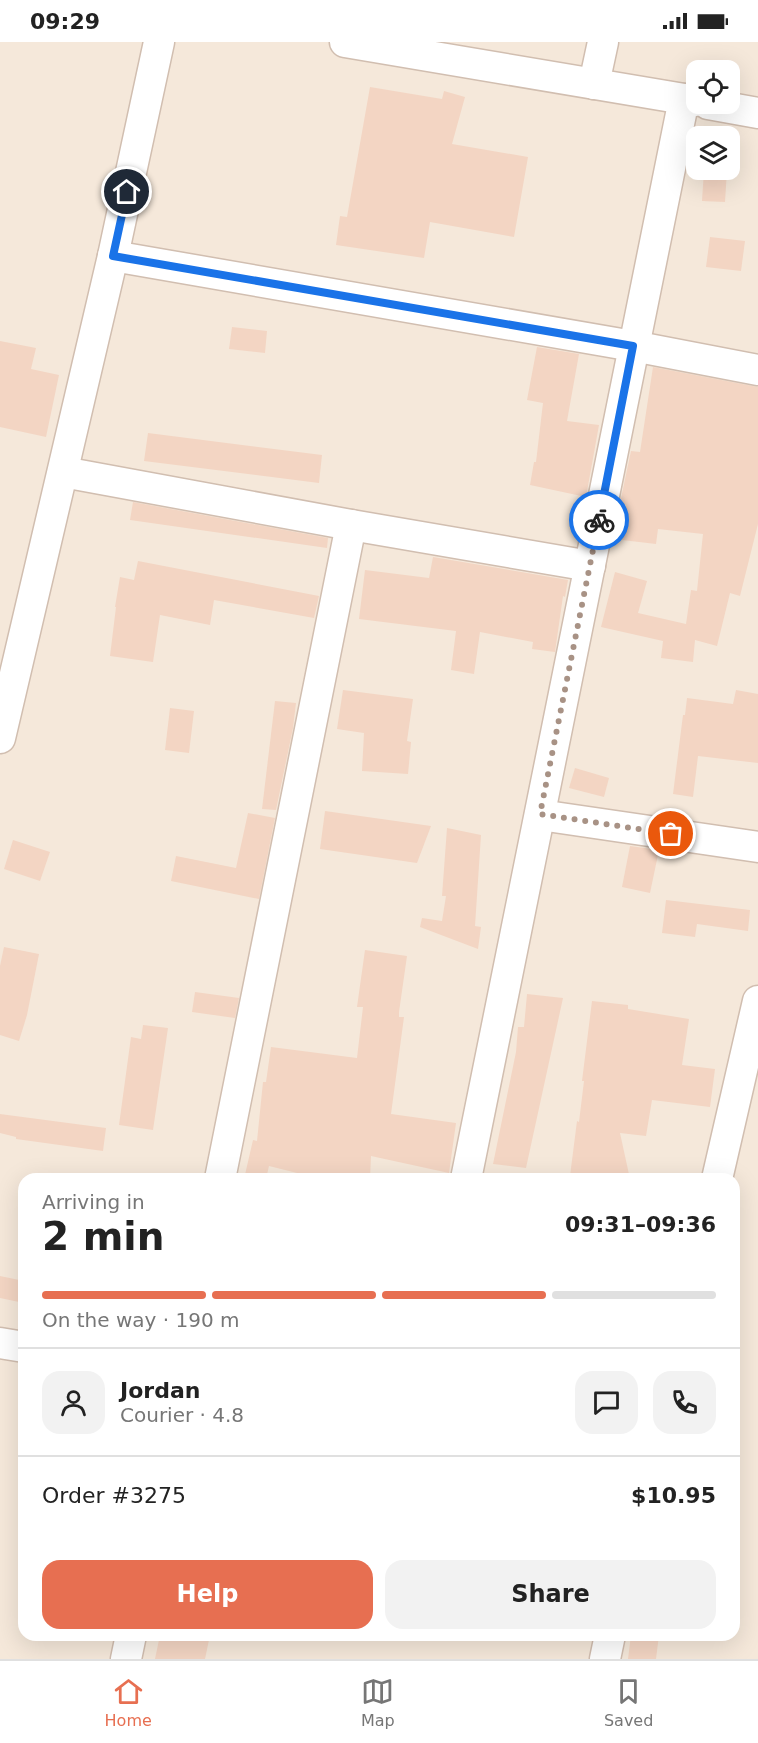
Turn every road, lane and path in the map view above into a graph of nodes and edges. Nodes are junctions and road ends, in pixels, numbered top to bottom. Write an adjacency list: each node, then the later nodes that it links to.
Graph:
1 (159, 42): 10 (street)
2 (345, 42): 3 (street)
3 (350, 42): 5 (street)
4 (603, 42): 5 (street)
5 (594, 84): 6 (street)
6 (686, 99)
7 (740, 110): 8 (street)
8 (758, 113)
9 (693, 114): 11 (street)
10 (113, 256): 11 (street); 13 (street)
11 (633, 346): 12 (street); 15 (street)
12 (758, 370)
13 (63, 472): 14 (street); 16 (street)
14 (351, 525): 15 (street); 20 (street)
15 (590, 566): 17 (street)
16 (0, 738)
17 (540, 814): 18 (street); 21 (street)
18 (758, 847)
19 (758, 1001): 22 (street)
20 (221, 1173)
21 (467, 1173)
22 (718, 1173)
23 (0, 1343): 24 (street)
24 (18, 1346)
25 (129, 1641): 27 (street)
26 (609, 1641): 28 (street)
27 (126, 1659)
28 (605, 1659)

